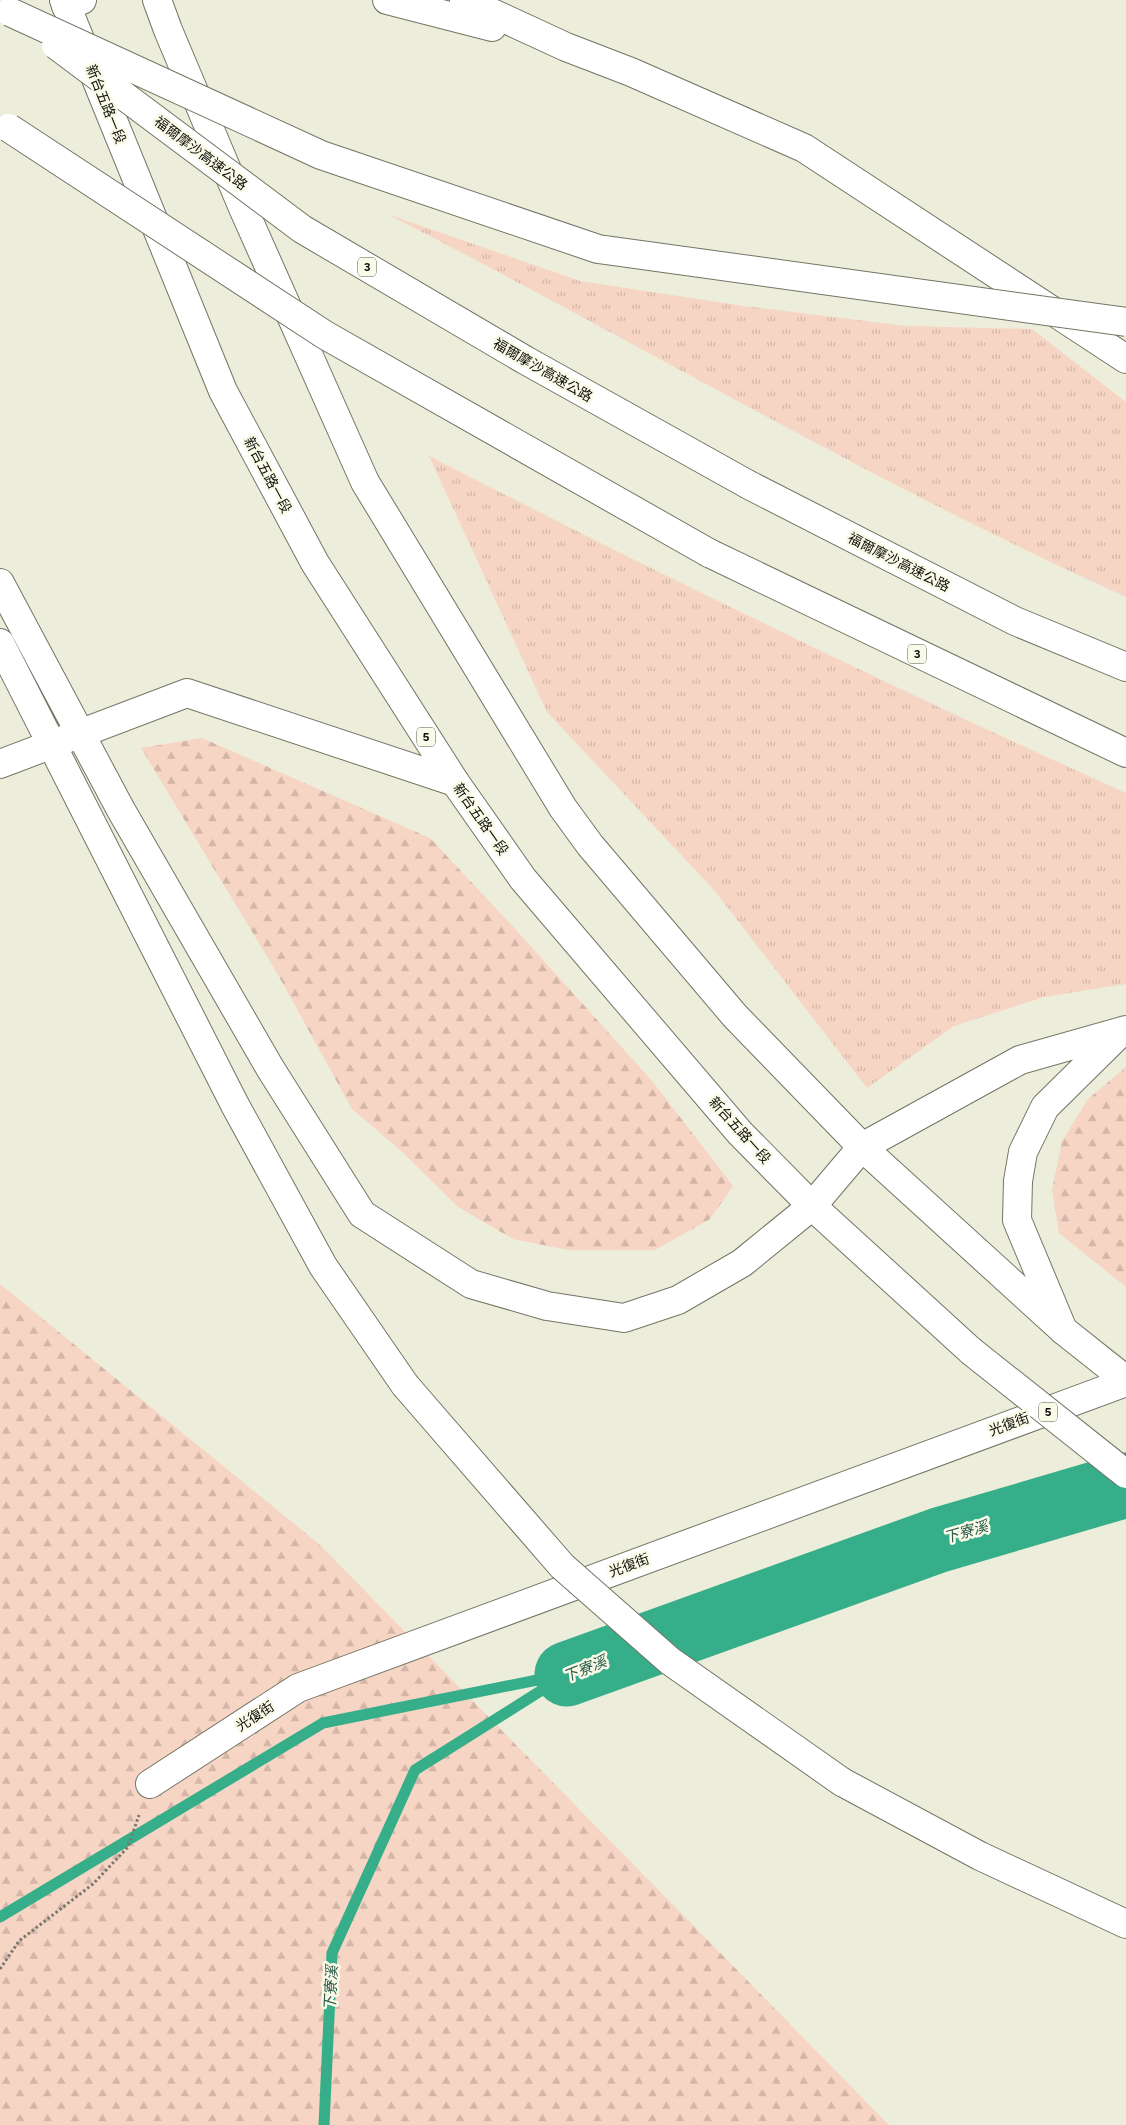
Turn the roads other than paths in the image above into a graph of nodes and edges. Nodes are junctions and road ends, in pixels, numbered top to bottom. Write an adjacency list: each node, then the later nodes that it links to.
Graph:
1 (157, 0): 19 (main road)
2 (386, 0): 6 (main road)
3 (464, 0): 6 (main road)
4 (71, 2): 17 (main road, 新台五路一段 / 5)
5 (5, 8): 8 (main road, bridge); 12 (main road, 福爾摩沙高速公路 / 3, bridge)
6 (566, 47): 9 (main road)
7 (4, 125): 15 (main road, 3, bridge)
8 (1126, 322)
9 (1126, 359)
10 (0, 583): 13 (main road)
11 (0, 643): 14 (main road)
12 (1126, 667)
13 (80, 734): 14 (main road); 17 (main road); 20 (main road)
14 (52, 745): 16 (main road); 25 (main road, bridge)
15 (1126, 753)
16 (0, 764)
17 (454, 782): 20 (main road, 新台五路一段 / 5)
18 (1124, 1031): 19 (main road); 21 (main road)
19 (862, 1147): 20 (main road); 21 (main road)
20 (812, 1206): 23 (main road, 新台五路一段 / 5, bridge)
21 (1063, 1330): 22 (main road)
22 (1126, 1381): 24 (main road, 光復街)
23 (1126, 1474)
24 (150, 1784)
25 (1126, 1924)

